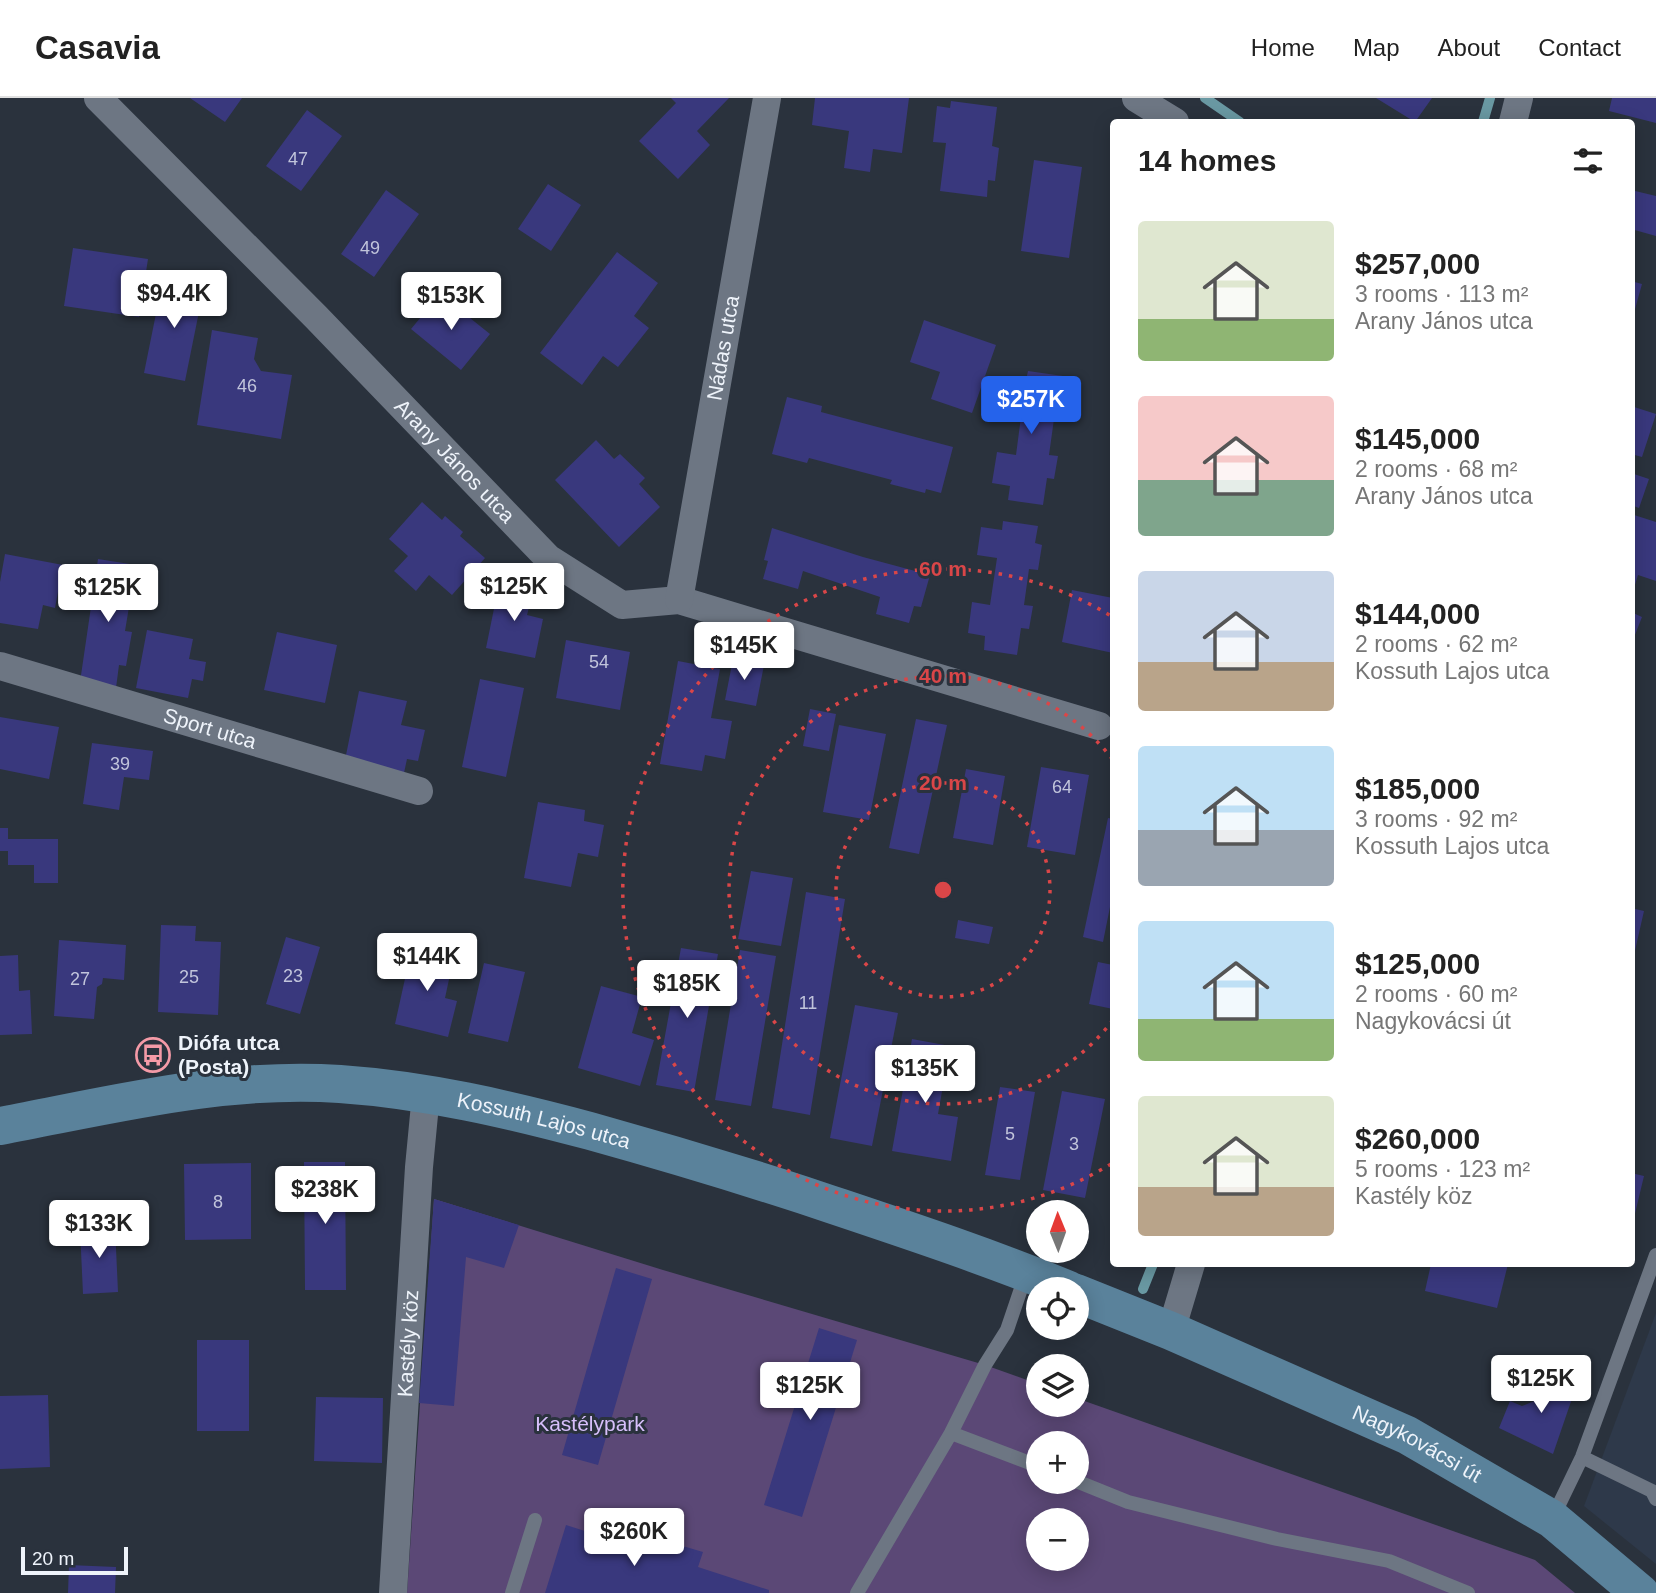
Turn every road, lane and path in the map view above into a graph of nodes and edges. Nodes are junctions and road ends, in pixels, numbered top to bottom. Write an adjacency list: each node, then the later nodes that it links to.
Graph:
1 (99, 98): 7 (street, Arany János utca)
2 (767, 98): 7 (street, Nádas utca)
3 (1136, 98): 5 (street)
4 (1519, 98): 6 (street)
5 (1170, 119)
6 (1514, 119)
7 (679, 600): 9 (street, Arany János utca)
8 (0, 666): 10 (street, Sport utca)
9 (1099, 726)
10 (419, 791)
11 (426, 1094): 12 (street, Kossuth Lajos utca); 15 (street, Kossuth Lajos utca); 26 (street, Kastély köz)
12 (0, 1126)
13 (1656, 1255): 20 (lane)
14 (1190, 1267): 18 (street)
15 (1027, 1272): 16 (street, Kossuth Lajos utca); 19 (lane)
16 (1039, 1277)
17 (1089, 1298): 18 (street)
18 (1171, 1331): 24 (street, Nagykovácsi út)
19 (951, 1433): 21 (lane); 28 (lane)
20 (1582, 1457): 23 (lane); 24 (lane)
21 (1026, 1461)
22 (1089, 1486): 29 (lane)
23 (1656, 1499)
24 (1552, 1519): 30 (street, Nagykovácsi út)
25 (535, 1520): 27 (lane)
26 (394, 1593)
27 (512, 1593)
28 (857, 1593)
29 (1468, 1593)
30 (1640, 1593)

